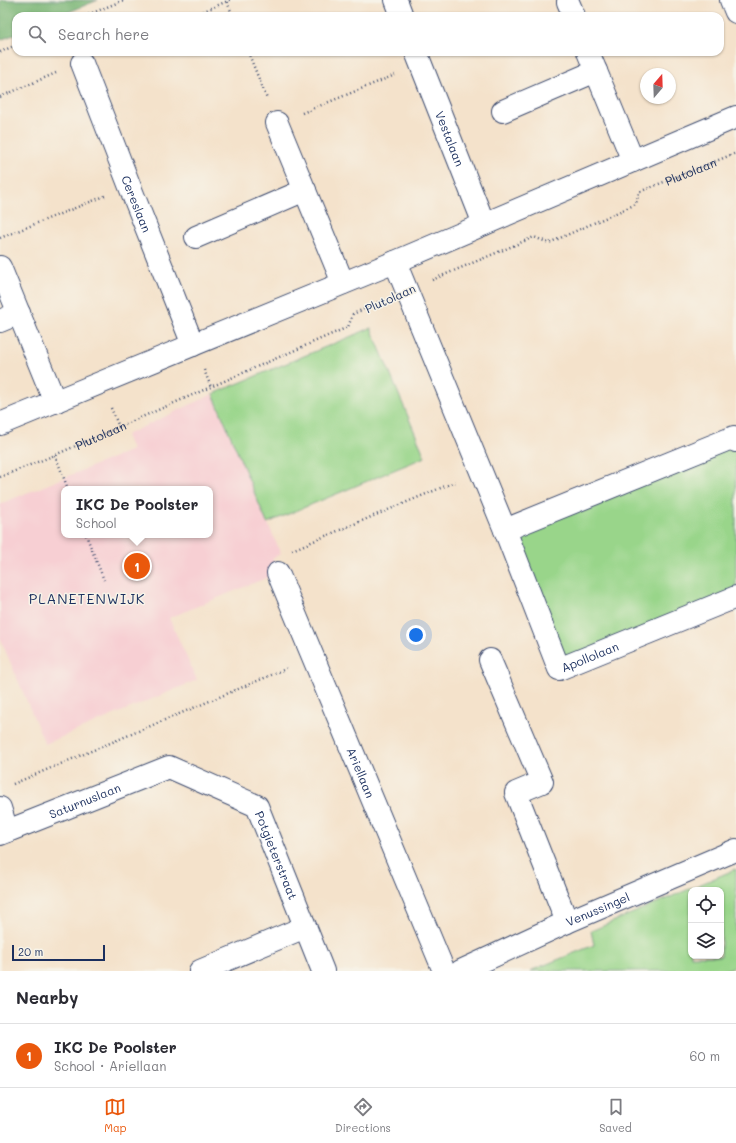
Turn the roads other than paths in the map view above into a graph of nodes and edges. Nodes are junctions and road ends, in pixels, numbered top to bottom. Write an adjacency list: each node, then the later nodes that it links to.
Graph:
1 (396, 0): 3 (street)
2 (731, 0): 4 (street)
3 (400, 12)
4 (736, 12)
5 (419, 58): 13 (street, Vestalaan)
6 (592, 62): 8 (street); 11 (street)
7 (82, 63): 19 (street, Cereslaan)
8 (503, 111)
9 (736, 117): 11 (street)
10 (277, 124): 12 (street)
11 (633, 161): 13 (street)
12 (305, 190): 14 (street); 17 (street)
13 (484, 224): 15 (street)
14 (196, 237)
15 (395, 262): 17 (street); 23 (street, Apollolaan)
16 (0, 267): 18 (street)
17 (343, 283): 19 (street)
18 (9, 317): 20 (street)
19 (193, 345): 20 (street)
20 (55, 402): 21 (street)
21 (0, 424)
22 (736, 441): 23 (street)
23 (505, 530): 25 (street, Apollolaan)
24 (278, 573): 35 (street, Ariellaan)
25 (736, 597)
26 (490, 660): 31 (street)
27 (169, 767): 29 (street, Saturnuslaan); 32 (street, Potgieterstraat)
28 (0, 808): 29 (street)
29 (4, 832)
30 (736, 850): 31 (street, Venussingel)
31 (567, 922): 36 (street, Venussingel)
32 (305, 927): 33 (street); 34 (street, Potgieterstraat)
33 (200, 971)
34 (323, 971)
35 (444, 971)
36 (461, 971)

